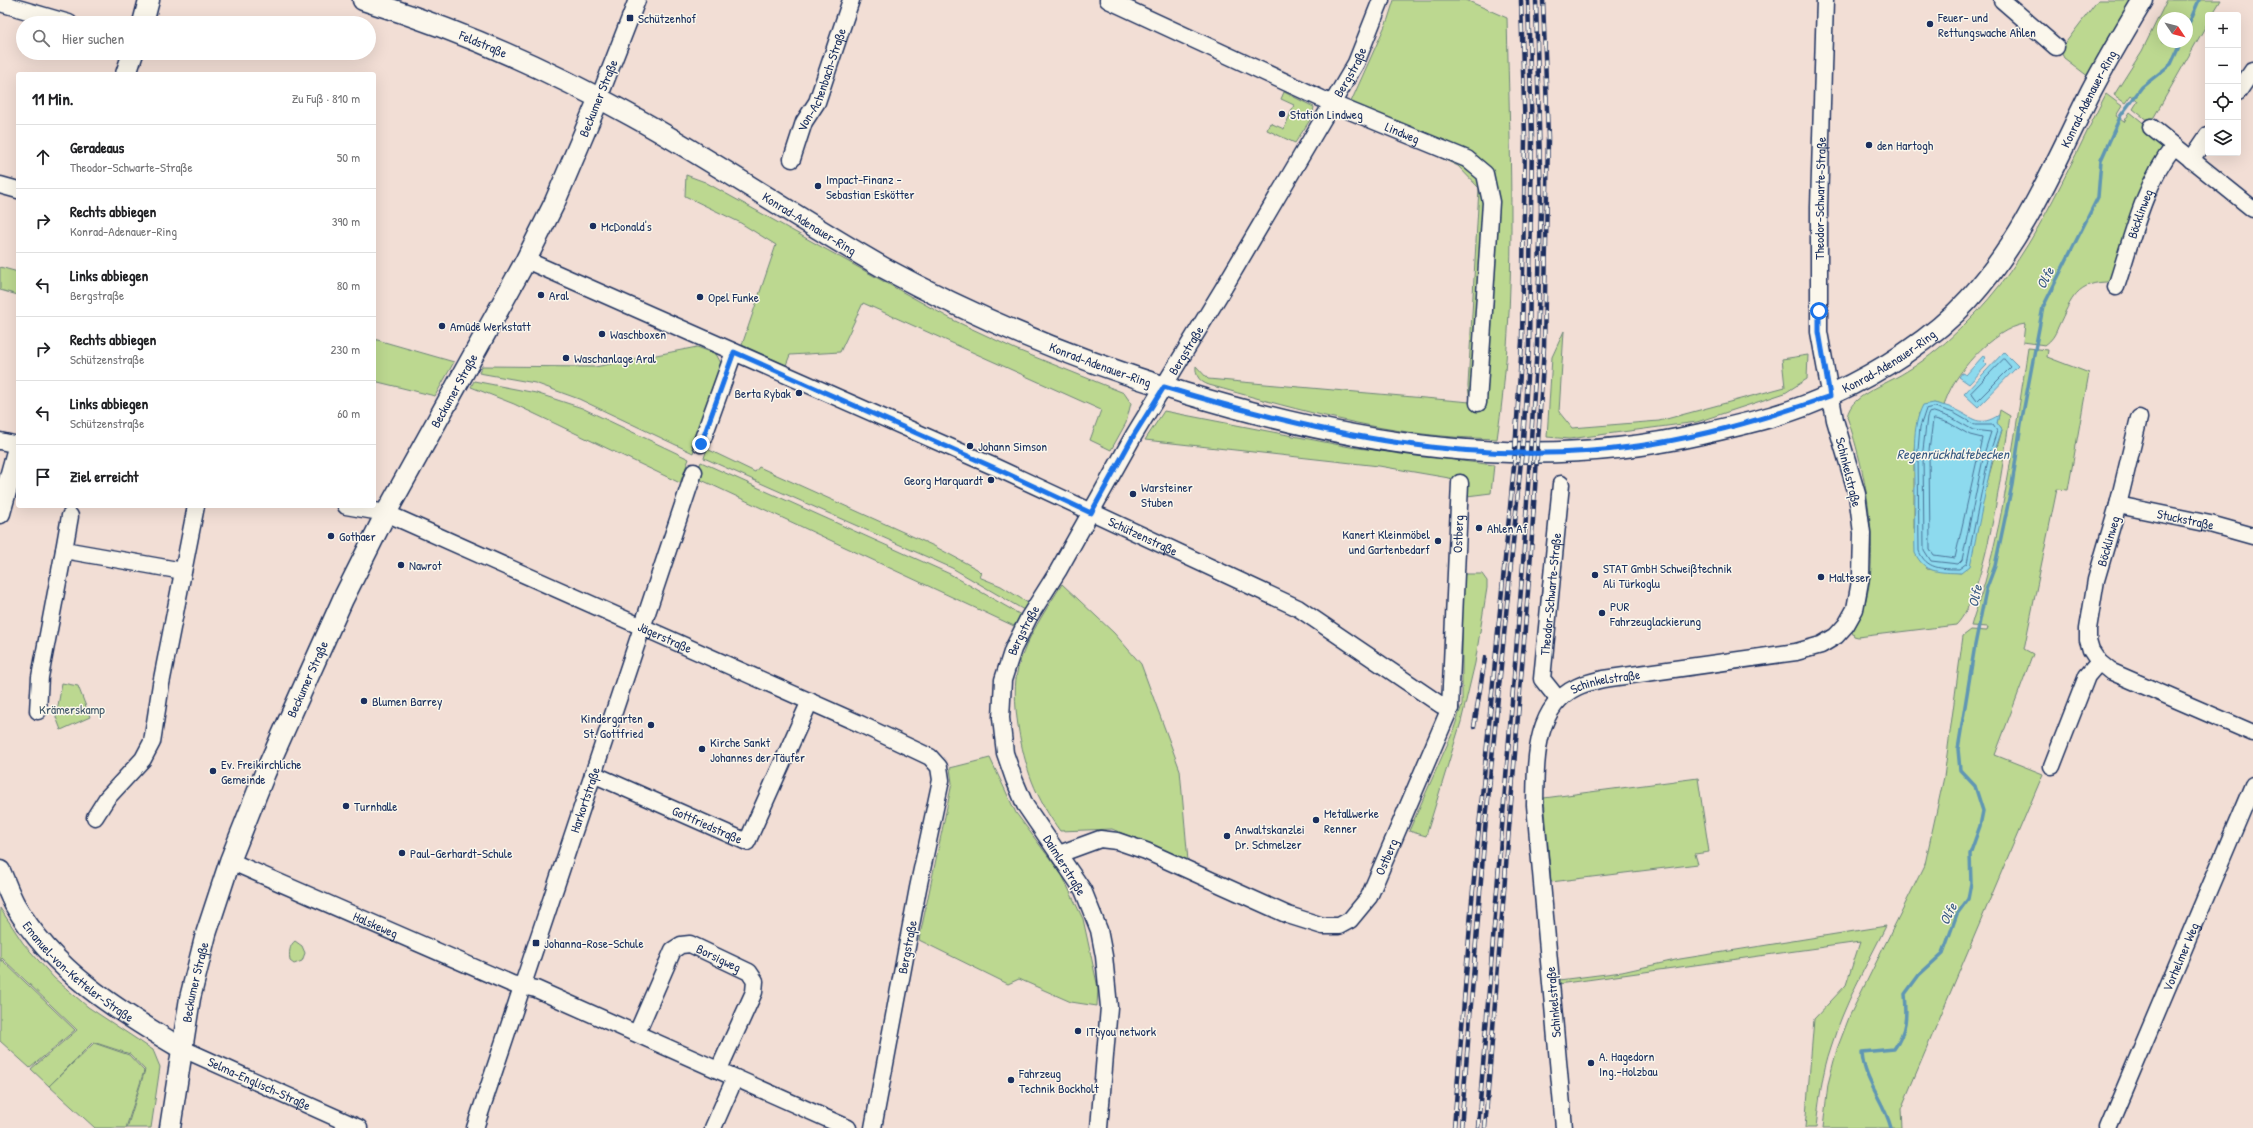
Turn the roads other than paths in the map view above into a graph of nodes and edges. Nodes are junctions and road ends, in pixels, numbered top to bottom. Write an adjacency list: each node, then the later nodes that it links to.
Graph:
1 (149, 0): 12 (main road)
2 (363, 0): 18 (main road, Feldstraße)
3 (637, 0): 18 (street, Beckumer Straße)
4 (851, 0): 23 (street, Von-Achenbach-Straße)
5 (1108, 0): 19 (street, Lindweg)
6 (1381, 0): 19 (street, Bergstraße)
7 (1825, 0): 32 (street, Theodor-Schwarte-Straße)
8 (2002, 0): 13 (street)
9 (2143, 0): 32 (main road, Konrad-Adenauer-Ring)
10 (0, 3): 11 (street)
11 (45, 16)
12 (145, 16)
13 (2056, 47)
14 (131, 60): 16 (main road)
15 (2253, 70): 17 (street)
16 (127, 72)
17 (2241, 88)
18 (599, 98): 28 (main road, Beckumer Straße); 31 (main road, Konrad-Adenauer-Ring)
19 (1333, 104): 31 (street, Bergstraße); 33 (street, Lindweg)
20 (2151, 128): 22 (street)
21 (2205, 139): 24 (street)
22 (2174, 146): 24 (street); 29 (street, Böcklinweg)
23 (792, 159)
24 (2191, 160): 27 (street)
25 (0, 185): 26 (street)
26 (16, 189)
27 (2253, 209)
28 (526, 260): 30 (street, Schützenstraße); 46 (main road, Beckumer Straße)
29 (2116, 287)
30 (734, 352): 36 (street); 47 (street, Schützenstraße)
31 (1164, 387): 32 (main road, Konrad-Adenauer-Ring); 47 (street, Bergstraße)
32 (1830, 396): 54 (street, Schinkelstraße)
33 (1478, 403)
34 (2139, 418): 42 (street, Böcklinweg)
35 (0, 442): 37 (street)
36 (701, 444)
37 (16, 446)
38 (16, 453): 45 (main road)
39 (694, 472): 52 (street, Harkortstraße)
40 (1460, 483): 56 (street, Ostberg)
41 (1561, 484): 54 (street, Theodor-Schwarte-Straße)
42 (2118, 505): 49 (street, Stuckstraße); 53 (street, Böcklinweg)
43 (196, 508): 51 (street)
44 (357, 508): 46 (street, Jägerstraße)
45 (0, 513)
46 (386, 513): 52 (street, Jägerstraße); 66 (main road, Beckumer Straße)
47 (1091, 513): 56 (street, Schützenstraße); 59 (street, Bergstraße)
48 (70, 516): 50 (street)
49 (2253, 536)
50 (64, 550): 51 (street); 57 (street)
51 (183, 571): 64 (street)
52 (642, 626): 55 (street, Jägerstraße); 62 (street, Harkortstraße)
53 (2099, 662): 58 (street, Böcklinweg); 60 (street)
54 (1558, 699): 80 (street, Schinkelstraße)
55 (810, 701): 61 (street, Jägerstraße); 62 (street, Gottfriedstraße)
56 (1450, 708): 65 (street, Ostberg)
57 (38, 711)
58 (2253, 733)
59 (1005, 753): 65 (street, Daimlerstraße)
60 (2052, 766)
61 (939, 767): 78 (street, Bergstraße)
62 (593, 774): 68 (street, Harkortstraße)
63 (2253, 786): 81 (street, Vorhelmer Weg)
64 (95, 817)
65 (1059, 854): 79 (street, Daimlerstraße)
66 (230, 861): 68 (street, Halskeweg); 70 (main road, Beckumer Straße)
67 (0, 872): 70 (main road, Emanuel-von-Ketteler-Straße)
68 (522, 986): 69 (street); 75 (street, Harkortstraße)
69 (637, 1033): 71 (street); 71 (street, Borsigweg)
70 (181, 1048): 73 (main road, Beckumer Straße); 74 (street, Selma-Englisch-Straße)
71 (719, 1069): 72 (street)
72 (735, 1078): 76 (street); 77 (street)
73 (170, 1128)
74 (359, 1128)
75 (475, 1128)
76 (713, 1128)
77 (848, 1128)
78 (873, 1128)
79 (1099, 1128)
80 (1564, 1128)
81 (2108, 1128)

